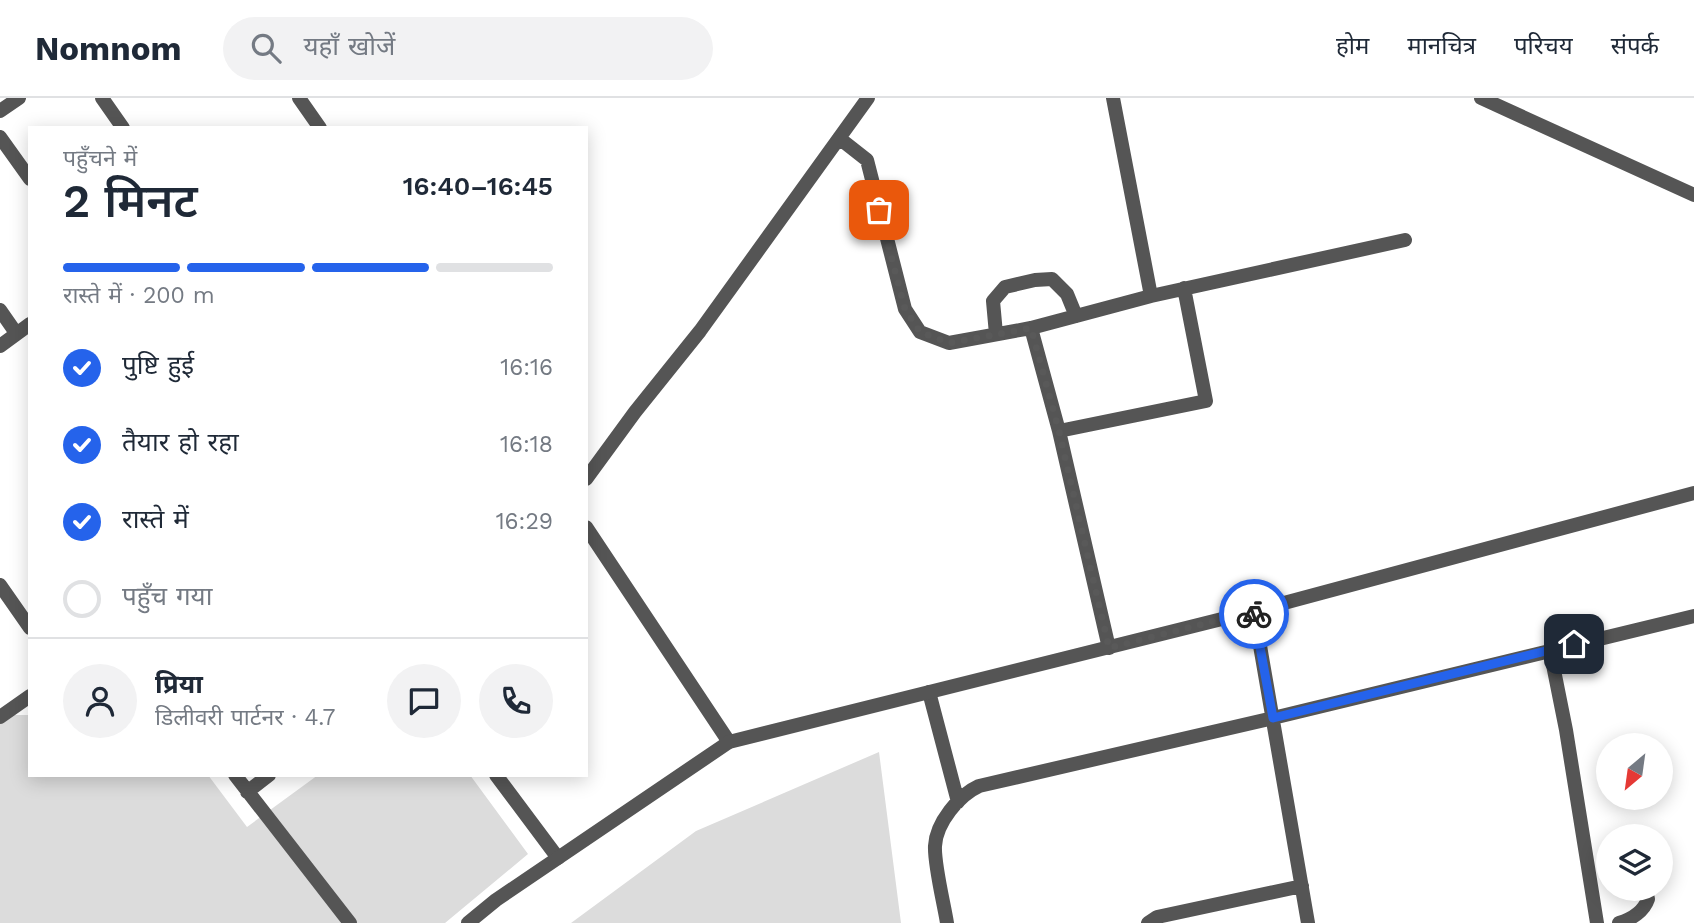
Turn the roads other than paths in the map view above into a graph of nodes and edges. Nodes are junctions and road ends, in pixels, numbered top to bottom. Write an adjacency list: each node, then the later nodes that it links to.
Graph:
1 (19, 98): 7 (street)
2 (102, 98): 8 (street)
3 (299, 98): 9 (street)
4 (868, 98): 11 (street)
5 (1113, 98): 16 (street)
6 (1480, 98): 13 (street)
7 (0, 111)
8 (122, 126)
9 (319, 126)
10 (0, 136): 12 (street)
11 (839, 138): 22 (street); 25 (street)
12 (28, 176)
13 (1694, 195)
14 (1405, 240): 15 (street)
15 (1184, 288): 16 (street); 24 (street)
16 (1151, 296): 18 (street)
17 (0, 310): 21 (street)
18 (1076, 316): 20 (street); 22 (street)
19 (28, 325): 21 (street)
20 (1031, 328): 22 (street); 24 (street)
21 (16, 333): 23 (street)
22 (996, 334)
23 (0, 346)
24 (1059, 431): 32 (street)
25 (588, 476)
26 (1694, 493): 29 (street)
27 (588, 530): 38 (street)
28 (0, 585): 31 (street)
29 (1254, 611): 32 (street); 37 (street)
30 (1694, 616): 33 (street)
31 (28, 625)
32 (1109, 648): 34 (street)
33 (1550, 650): 37 (street); 52 (street)
34 (929, 692): 38 (street); 43 (street)
35 (28, 697): 36 (street)
36 (0, 717)
37 (1273, 718): 43 (street); 45 (street)
38 (729, 742): 44 (street)
39 (236, 777): 42 (street)
40 (266, 777): 42 (street)
41 (497, 777): 44 (street)
42 (247, 792): 47 (street)
43 (958, 802): 49 (street)
44 (558, 858): 48 (street)
45 (1302, 886): 50 (street); 51 (street)
46 (1647, 901): 53 (street)
47 (350, 923)
48 (468, 923)
49 (947, 923)
50 (1148, 923)
51 (1308, 923)
52 (1597, 923)
53 (1619, 923)

